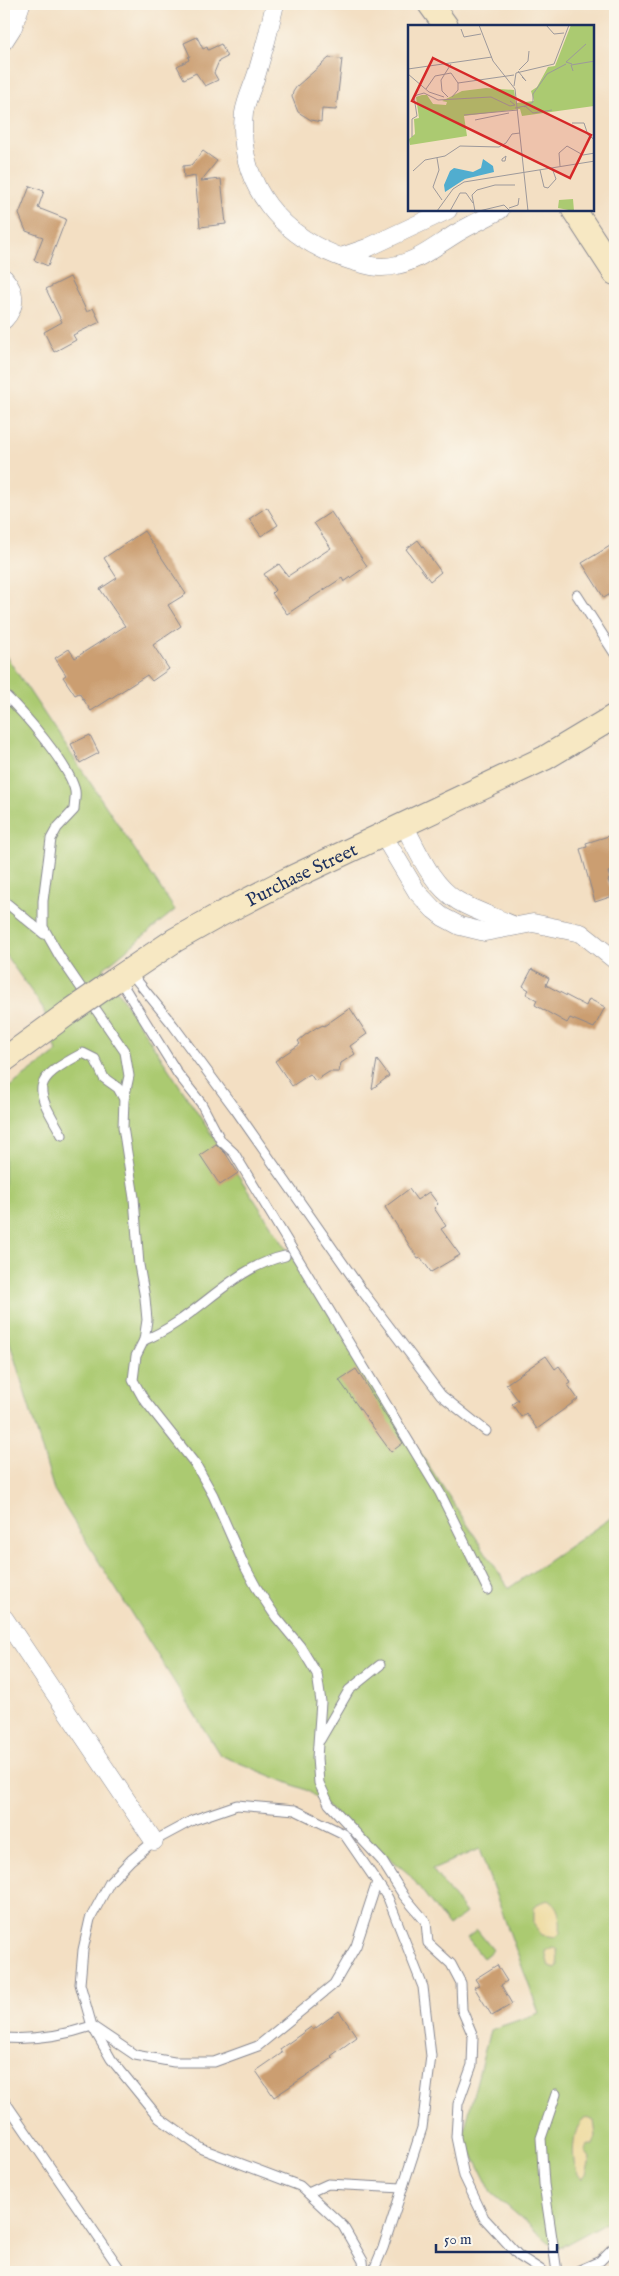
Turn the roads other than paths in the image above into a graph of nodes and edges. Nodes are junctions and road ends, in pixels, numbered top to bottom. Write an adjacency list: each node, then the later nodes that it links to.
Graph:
1 (21, 4): 5 (street)
2 (275, 4): 9 (street)
3 (430, 4): 4 (main road)
4 (445, 25)
5 (4, 41)
6 (446, 211): 9 (street)
7 (498, 211): 9 (street)
8 (575, 211): 10 (main road)
9 (341, 257)
10 (611, 260)
11 (4, 278): 12 (street)
12 (4, 320)
13 (578, 594): 14 (lane)
14 (615, 654)
15 (4, 694): 22 (lane)
16 (615, 716): 17 (main road, Purchase Street)
17 (393, 830): 18 (street); 20 (street); 24 (main road, Purchase Street)
18 (453, 897): 20 (street); 21 (street)
19 (4, 900): 22 (lane)
20 (443, 917): 21 (street)
21 (515, 926): 23 (street)
22 (49, 938): 26 (lane)
23 (615, 960)
24 (121, 977): 25 (main road, Purchase Street, bridge); 30 (lane); 31 (lane)
25 (4, 1060)
26 (124, 1099): 27 (lane); 29 (lane)
27 (62, 1135)
28 (285, 1256): 29 (lane)
29 (144, 1340): 34 (lane)
30 (486, 1431)
31 (488, 1590)
32 (4, 1618): 35 (street)
33 (380, 1664): 34 (lane)
34 (318, 1744): 47 (lane)
35 (154, 1841): 36 (lane); 37 (lane)
36 (377, 1882): 37 (lane); 41 (lane)
37 (92, 2026): 38 (lane); 42 (lane)
38 (4, 2038)
39 (556, 2094): 48 (lane)
40 (4, 2100): 44 (lane)
41 (402, 2188): 42 (lane); 46 (lane)
42 (308, 2193): 45 (lane)
43 (615, 2246): 49 (lane)
44 (122, 2272)
45 (364, 2272)
46 (373, 2272)
47 (544, 2272)
48 (557, 2272)
49 (575, 2272)

